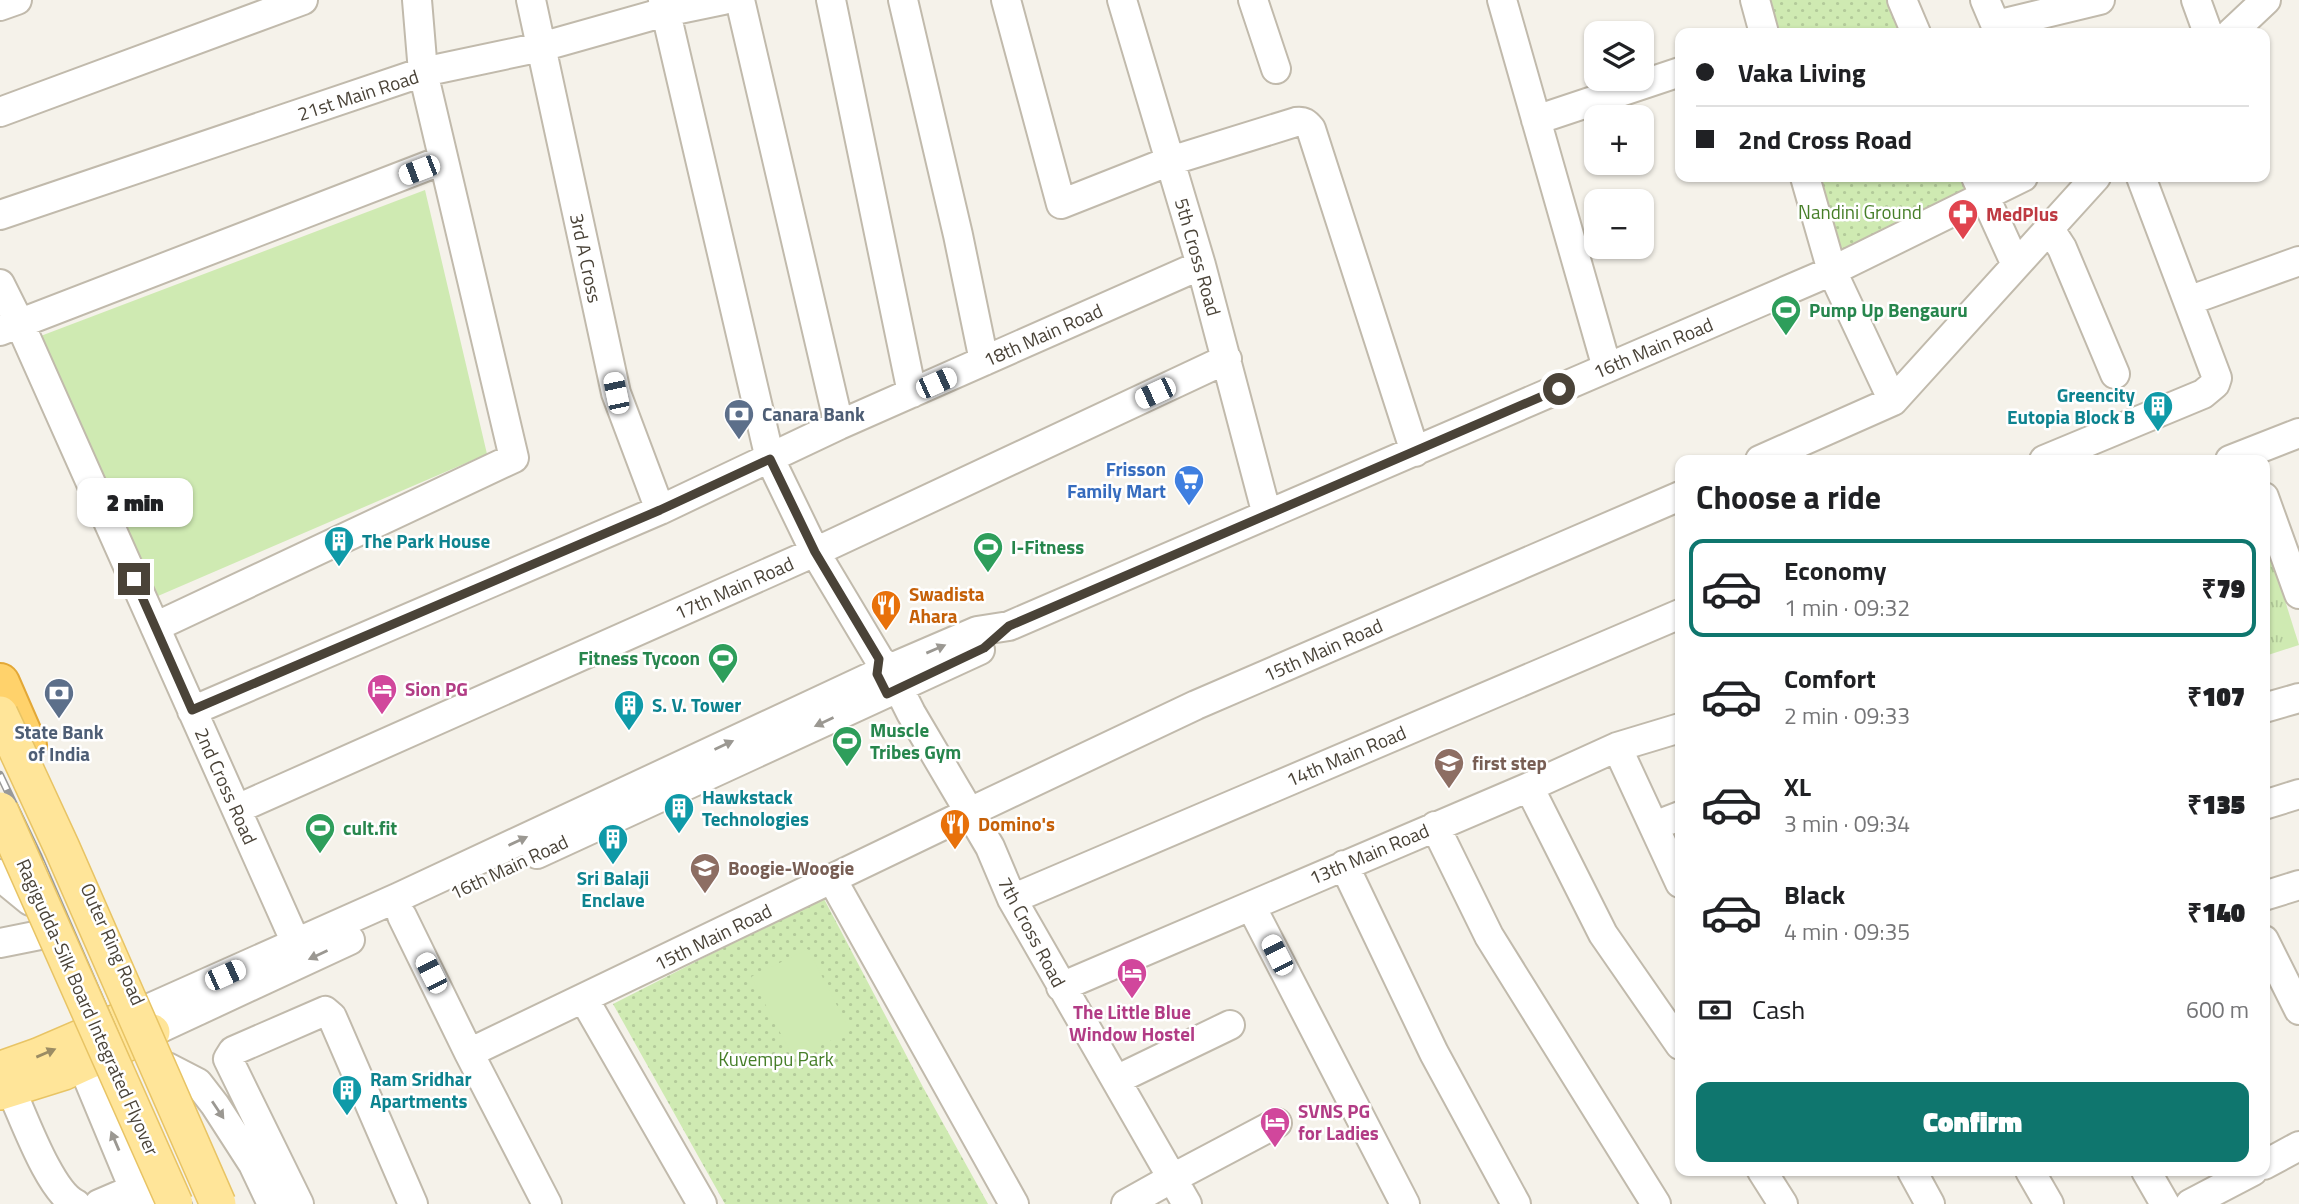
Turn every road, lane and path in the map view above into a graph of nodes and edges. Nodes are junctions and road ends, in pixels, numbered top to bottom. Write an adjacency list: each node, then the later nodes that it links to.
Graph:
1 (17, 0): 18 (street)
2 (303, 0): 29 (street)
3 (416, 0): 27 (street)
4 (531, 0): 25 (street, 3rd A Cross)
5 (723, 0): 19 (street, 21st Main Road)
6 (740, 0): 53 (street)
7 (831, 0): 51 (street)
8 (903, 0): 48 (street)
9 (1006, 0): 32 (street)
10 (1122, 0): 32 (street, 5th Cross Road)
11 (1253, 0): 26 (street)
12 (1502, 0): 30 (street)
13 (1755, 0): 21 (street)
14 (1902, 0): 22 (street)
15 (2100, 0): 20 (street)
16 (2196, 0): 23 (street)
17 (2266, 0): 24 (street)
18 (0, 6)
19 (664, 6): 25 (street, 21st Main Road); 59 (street, 7th Cross Road)
20 (1993, 20)
21 (1763, 28)
22 (1914, 28)
23 (2206, 28)
24 (2236, 28)
25 (541, 47): 27 (street, 21st Main Road); 61 (street, 3rd A Cross)
26 (1276, 69)
27 (422, 72): 31 (street); 38 (street, 21st Main Road)
28 (1675, 74): 30 (street)
29 (0, 112)
30 (1536, 120): 49 (street)
31 (443, 160): 46 (street); 67 (street)
32 (1170, 161): 41 (street, 5th Cross Road); 55 (street)
33 (1806, 182): 43 (street)
34 (2002, 182): 37 (street, 16th Main Road)
35 (2091, 182): 39 (street)
36 (2143, 182): 45 (street)
37 (1980, 187): 42 (street); 43 (street, 16th Main Road)
38 (0, 215)
39 (2049, 228): 42 (street); 50 (street)
40 (2299, 261): 45 (street)
41 (1201, 265): 47 (street, 5th Cross Road); 48 (street, 18th Main Road)
42 (2016, 265): 52 (street)
43 (1832, 271): 49 (street, 16th Main Road); 52 (street)
44 (0, 284): 46 (street, 2nd Cross Road)
45 (2188, 302): 57 (street)
46 (10, 328): 67 (street, 2nd Cross Road)
47 (1227, 359): 63 (street, 5th Cross Road); 64 (street, 17th Main Road)
48 (984, 361): 51 (street, 18th Main Road)
49 (1607, 369): 55 (street, 16th Main Road)
50 (2115, 374)
51 (912, 393): 53 (street, 18th Main Road)
52 (1893, 401): 56 (street)
53 (839, 425): 59 (street, 18th Main Road)
54 (2299, 433): 58 (street)
55 (1415, 452): 63 (street, 16th Main Road)
56 (1771, 455)
57 (2056, 455)
58 (2250, 455)
59 (770, 459): 61 (street, 18th Main Road); 64 (street, 7th Cross Road)
60 (1675, 498): 81 (street, 15th Main Road)
61 (660, 510): 72 (street, 18th Main Road)
62 (2270, 514): 65 (street)
63 (1267, 515): 68 (street, 16th Main Road)
64 (815, 552): 68 (street, 7th Cross Road); 79 (street, 17th Main Road)
65 (2299, 594)
66 (1675, 616): 91 (street, 14th Main Road)
67 (155, 627): 72 (street, 2nd Cross Road)
68 (886, 677): 81 (street, 7th Cross Road); 93 (street, 16th Main Road, one-way to 93); 96 (street, 16th Main Road, one-way to 68)
69 (0, 683): 101 (highway, Outer Ring Road)
70 (2299, 698): 71 (street)
71 (2270, 706)
72 (192, 710): 79 (street, 2nd Cross Road)
73 (0, 714): 121 (main road, bridge)
74 (1675, 730): 75 (street, 13th Main Road)
75 (1617, 747): 76 (street, 13th Main Road); 82 (street)
76 (1529, 787): 83 (street, 13th Main Road); 103 (street)
77 (2299, 794): 78 (street)
78 (2270, 803)
79 (237, 809): 96 (street, 2nd Cross Road)
80 (0, 810): 118 (main road, Ragigudda-Silk Board Integrated Flyover, bridge)
81 (963, 816): 88 (street, 15th Main Road); 91 (street, 7th Cross Road); 117 (street, 7th Cross Road)
82 (1667, 821): 85 (street)
83 (1435, 826): 86 (street, 13th Main Road); 133 (street)
84 (0, 834): 94 (highway)
85 (1675, 859)
86 (1344, 864): 92 (street, 13th Main Road); 132 (street)
87 (0, 874): 94 (street)
88 (832, 879): 99 (street, 15th Main Road); 128 (street)
89 (2299, 885): 90 (street)
90 (2270, 894)
91 (1012, 899): 98 (street, 7th Cross Road)
92 (1251, 906): 98 (street, 13th Main Road); 131 (street)
93 (402, 916): 101 (street, 16th Main Road, one-way to 101); 105 (street)
94 (38, 917): 95 (street); 104 (highway)
95 (0, 943)
96 (296, 943): 101 (street, 16th Main Road)
97 (2270, 952): 100 (street)
98 (1061, 987): 107 (street, 7th Cross Road)
99 (584, 999): 105 (street, 15th Main Road); 127 (street)
100 (2299, 1010)
101 (148, 1022): 104 (main road, 16th Main Road); 106 (highway, Outer Ring Road)
102 (1230, 1025): 107 (street)
103 (1675, 1038)
104 (91, 1051): 108 (main road, 16th Main Road); 118 (highway, one-way to 104)
105 (469, 1053): 126 (street)
106 (167, 1067): 122 (highway, Outer Ring Road); 123 (street, one-way to 123)
107 (1116, 1080): 117 (street, 7th Cross Road)
108 (4, 1084): 119 (street)
109 (1277, 1123): 117 (street)
110 (2299, 1146): 111 (street)
111 (2270, 1162)
112 (1765, 1176): 134 (street)
113 (1915, 1176): 135 (street)
114 (2033, 1176): 136 (street)
115 (2149, 1176): 137 (street)
116 (2243, 1176): 138 (street)
117 (1168, 1189): 129 (street); 130 (street, 7th Cross Road)
118 (154, 1200): 120 (street)
119 (76, 1204)
120 (99, 1204)
121 (218, 1204)
122 (227, 1204)
123 (272, 1204)
124 (299, 1204): 125 (street)
125 (413, 1204)
126 (547, 1204)
127 (702, 1204)
128 (1014, 1204)
129 (1126, 1204)
130 (1187, 1204)
131 (1405, 1204)
132 (1516, 1204)
133 (1656, 1204)
134 (1783, 1204)
135 (1930, 1204)
136 (2049, 1204)
137 (2165, 1204)
138 (2190, 1204)

